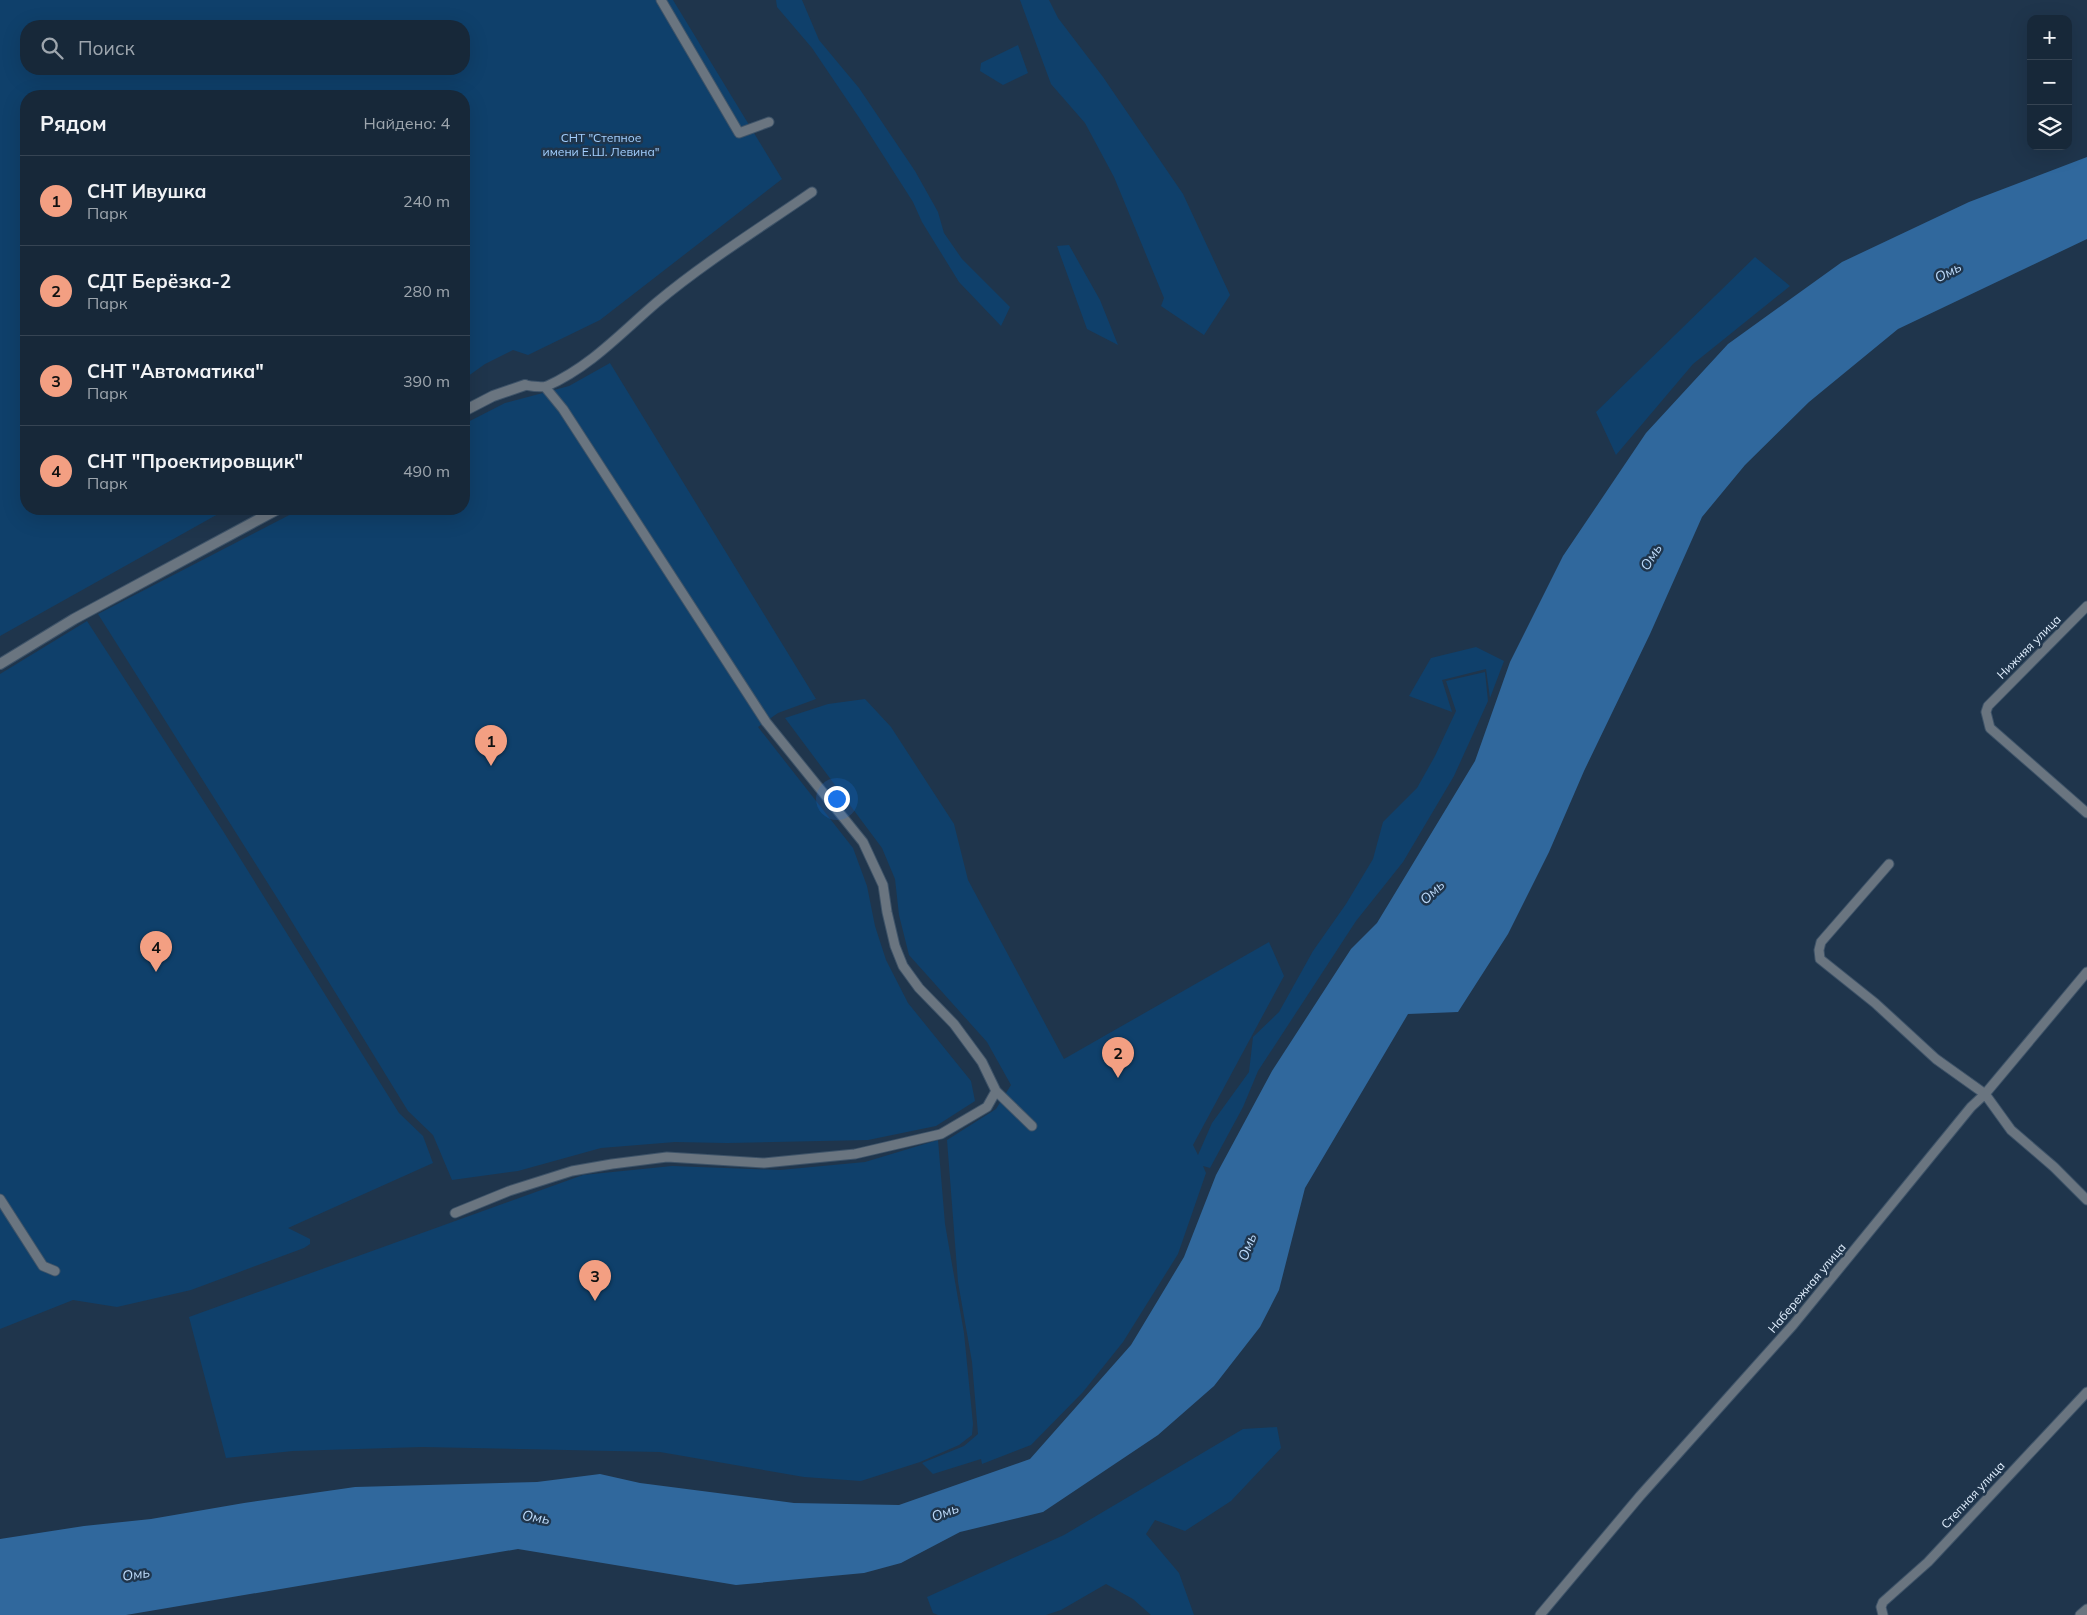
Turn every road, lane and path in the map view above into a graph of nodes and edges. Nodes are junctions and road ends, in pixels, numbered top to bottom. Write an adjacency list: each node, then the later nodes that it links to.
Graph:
1 (660, 0): 2 (street)
2 (769, 122)
3 (812, 192): 5 (street)
4 (525, 385): 5 (street); 6 (street)
5 (545, 387): 13 (street)
6 (470, 409)
7 (267, 515): 9 (street)
8 (2087, 606): 10 (street, Нижняя улица)
9 (0, 664)
10 (2087, 813)
11 (1889, 864): 14 (street)
12 (2087, 972): 14 (street, Набережная улица)
13 (996, 1091): 15 (street); 18 (street)
14 (1985, 1094): 17 (street); 22 (street, Набережная улица)
15 (1032, 1126)
16 (0, 1199): 19 (street)
17 (2087, 1200)
18 (456, 1213)
19 (55, 1272)
20 (2087, 1392): 23 (street, Степная улица)
21 (2087, 1609): 24 (street)
22 (1540, 1615)
23 (1883, 1615)
24 (2080, 1615)

